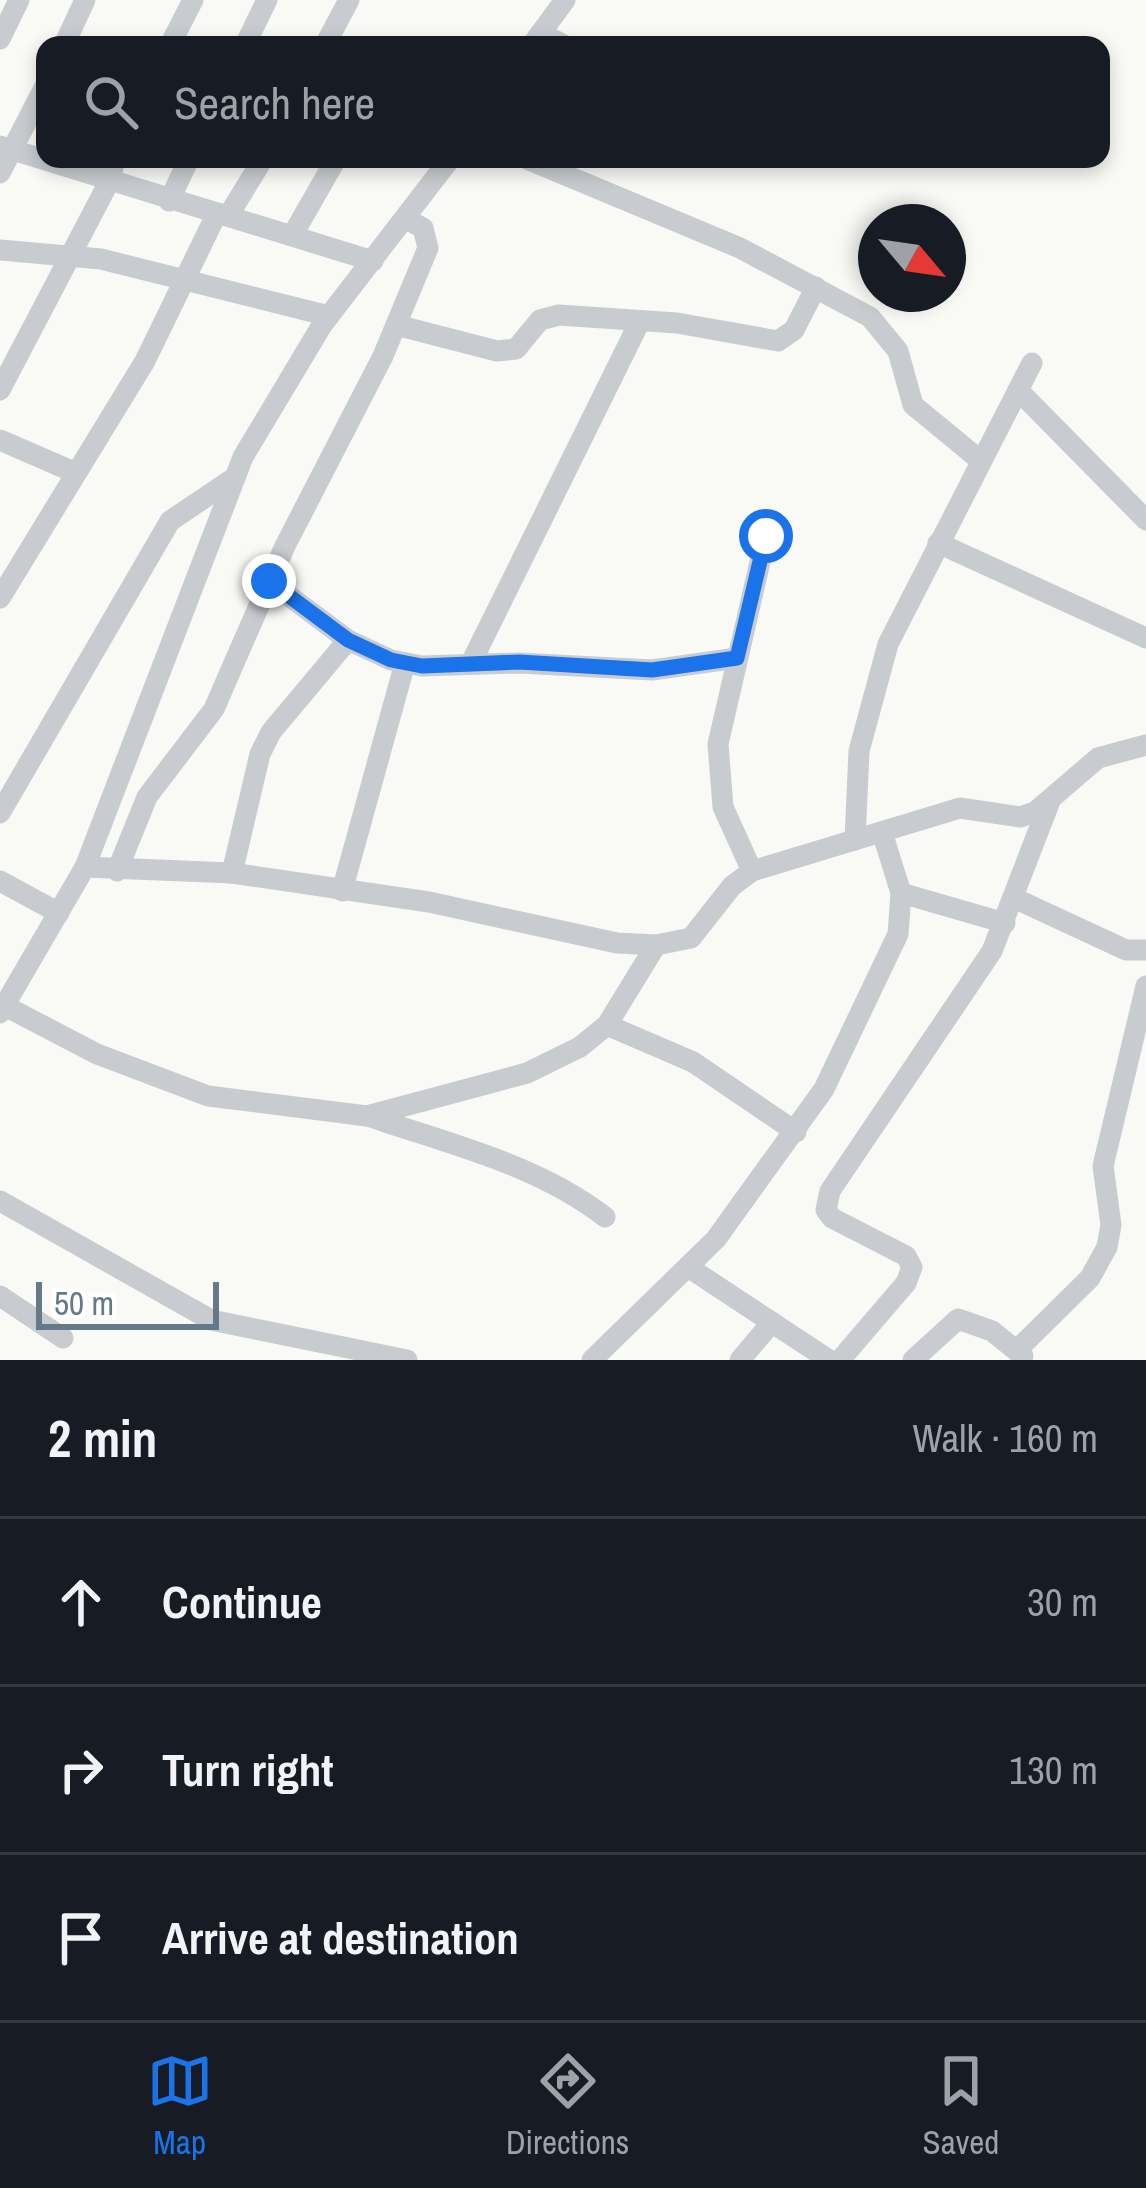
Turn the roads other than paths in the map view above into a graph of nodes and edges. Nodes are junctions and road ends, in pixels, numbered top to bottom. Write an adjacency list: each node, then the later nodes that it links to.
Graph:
1 (19, 0): 12 (street)
2 (85, 0): 7 (street)
3 (193, 0): 8 (street)
4 (267, 0): 9 (street)
5 (349, 0): 10 (street)
6 (565, 0): 11 (street)
7 (68, 36)
8 (175, 36)
9 (249, 36)
10 (331, 36)
11 (539, 36)
12 (0, 39)
13 (36, 101): 14 (street)
14 (8, 148): 21 (street)
15 (185, 168): 22 (street)
16 (256, 168): 23 (street)
17 (331, 168): 25 (street)
18 (443, 168): 24 (street)
19 (549, 168): 30 (street)
20 (112, 170): 22 (street); 27 (street)
21 (0, 173)
22 (169, 201): 23 (street)
23 (222, 215): 25 (street); 29 (street)
24 (406, 219): 28 (street); 33 (street)
25 (292, 236): 28 (street)
26 (0, 250): 27 (street)
27 (71, 256): 29 (street); 35 (street)
28 (373, 261): 31 (street)
29 (185, 284): 31 (street); 39 (street)
30 (816, 286): 32 (street); 38 (street)
31 (329, 316): 40 (street)
32 (640, 320): 33 (street); 50 (street)
33 (396, 325): 44 (street)
34 (1032, 363): 36 (street)
35 (0, 390)
36 (1018, 390): 38 (street); 41 (street)
37 (0, 440): 39 (street)
38 (981, 461): 43 (street)
39 (76, 472): 45 (street)
40 (234, 478): 53 (street); 56 (street)
41 (1146, 520)
42 (766, 536): 48 (street)
43 (938, 543): 46 (street); 55 (street)
44 (269, 581): 47 (street); 57 (street)
45 (0, 598)
46 (1146, 638)
47 (348, 640): 49 (street); 59 (street)
48 (737, 658): 50 (street); 58 (street)
49 (404, 663): 50 (street); 61 (street)
50 (471, 663)
51 (1146, 745): 52 (street)
52 (1052, 794): 54 (street); 63 (street)
53 (0, 813)
54 (882, 832): 55 (street); 62 (street)
55 (855, 840): 58 (street)
56 (85, 867): 57 (street); 64 (street)
57 (117, 871): 59 (street)
58 (752, 871): 66 (street)
59 (232, 872): 61 (street)
60 (0, 881): 64 (street)
61 (342, 891): 66 (street)
62 (901, 893): 65 (street); 72 (street)
63 (1016, 898): 65 (street); 67 (street)
64 (59, 913): 69 (street)
65 (1005, 923): 84 (street)
66 (656, 945): 70 (street)
67 (1146, 950)
68 (1146, 986): 79 (street)
69 (2, 1009): 71 (street)
70 (607, 1025): 71 (street); 72 (street)
71 (367, 1116): 74 (street)
72 (796, 1132): 75 (street)
73 (0, 1201): 80 (street)
74 (604, 1217)
75 (688, 1267): 77 (street); 81 (street)
76 (0, 1296): 78 (street)
77 (772, 1322): 82 (street); 83 (street)
78 (63, 1338)
79 (1021, 1354): 85 (street)
80 (407, 1360)
81 (592, 1360)
82 (740, 1360)
83 (829, 1360)
84 (840, 1360)
85 (913, 1360)

